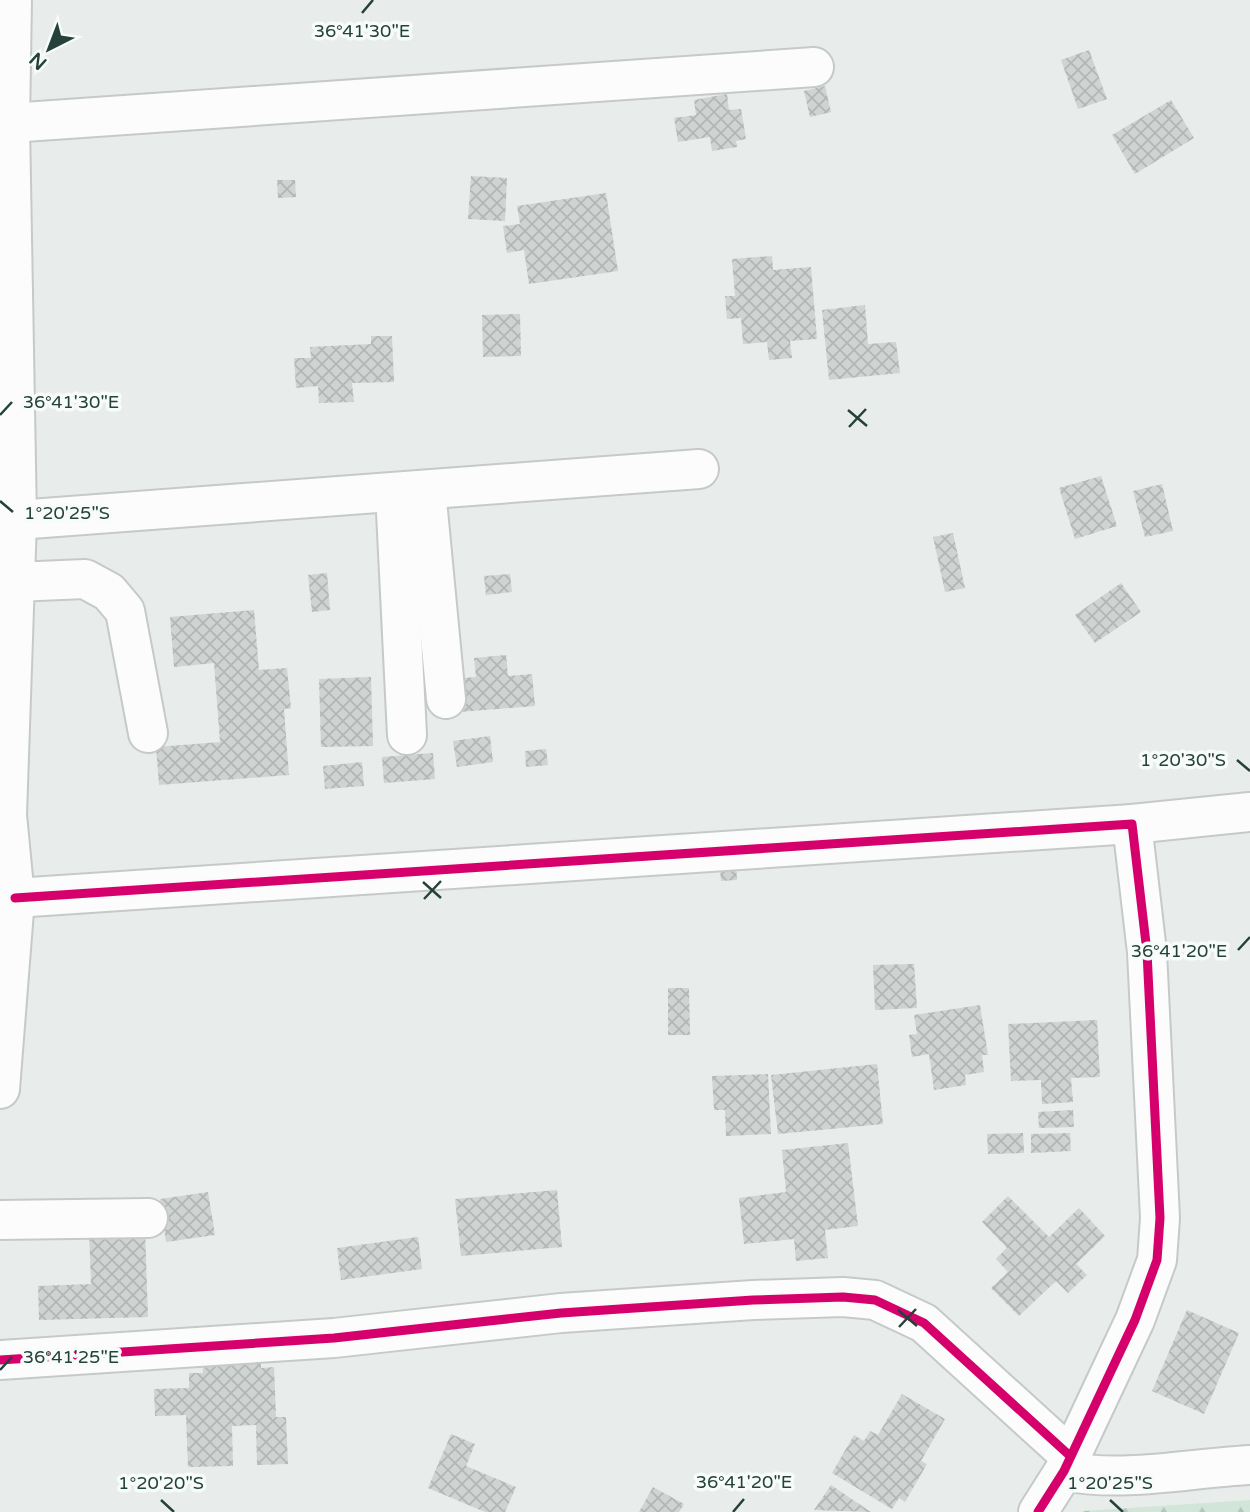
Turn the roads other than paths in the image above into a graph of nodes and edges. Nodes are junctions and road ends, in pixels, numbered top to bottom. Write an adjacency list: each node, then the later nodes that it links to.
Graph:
1 (12, 0): 3 (street)
2 (814, 67): 3 (street)
3 (10, 123): 6 (street)
4 (699, 469): 5 (street)
5 (410, 491): 6 (street); 8 (street); 10 (street)
6 (17, 520): 7 (street)
7 (15, 582): 9 (street); 12 (street)
8 (446, 699)
9 (148, 733)
10 (408, 735)
11 (1250, 812): 13 (street)
12 (3, 815): 14 (street)
13 (1132, 824): 14 (street); 19 (street)
14 (15, 898): 15 (street)
15 (0, 1089)
16 (148, 1218): 17 (street)
17 (0, 1220)
18 (0, 1360): 19 (street)
19 (1067, 1463): 20 (street); 21 (street)
20 (1250, 1465)
21 (1038, 1512)

